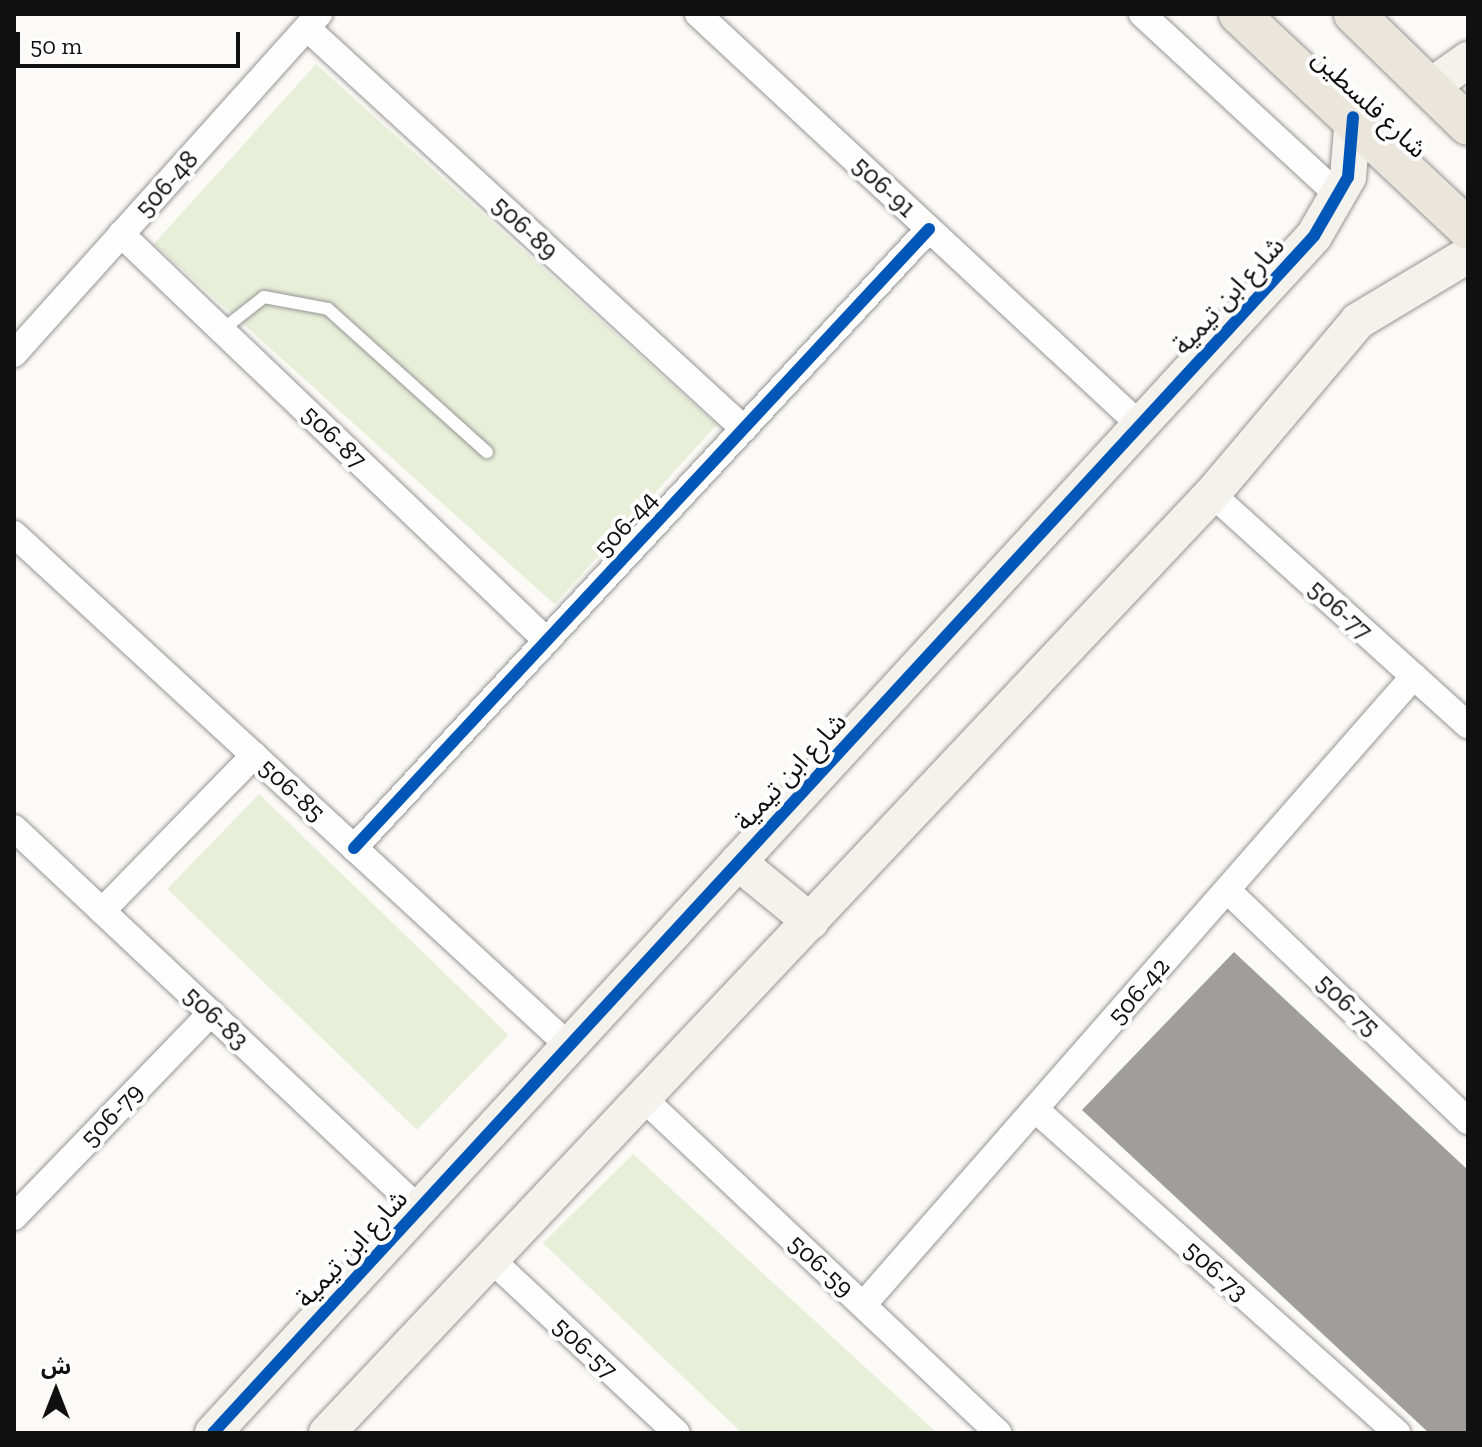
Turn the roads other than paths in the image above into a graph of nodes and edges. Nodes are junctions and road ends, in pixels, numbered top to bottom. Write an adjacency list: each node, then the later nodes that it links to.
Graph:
1 (698, 14): 11 (street, 506-91)
2 (1142, 14): 10 (street)
3 (1239, 14): 8 (main road, شارع فلسطين)
4 (1354, 14): 7 (main road, شارع فلسطين)
5 (313, 21): 13 (street, 506-48); 18 (street, 506-89)
6 (1468, 60): 7 (street)
7 (1430, 87): 9 (main road, شارع فلسطين)
8 (1353, 117): 10 (street, شارع ابن تيمية); 12 (main road, شارع فلسطين)
9 (1468, 125)
10 (1338, 195): 17 (street, شارع ابن تيمية)
11 (929, 229): 17 (street, 506-91); 18 (street, 506-44)
12 (1468, 229)
13 (121, 234): 15 (street, 506-87); 16 (street, 506-48)
14 (1468, 255): 20 (street)
15 (222, 330): 19 (lane); 22 (street, 506-87)
16 (14, 354)
17 (1140, 425): 28 (street, شارع ابن تيمية)
18 (744, 429): 22 (street, 506-44)
19 (487, 452)
20 (1212, 494): 23 (street, 506-77); 31 (street)
21 (18, 545): 25 (street, 506-85)
22 (547, 641): 27 (street, 506-44)
23 (1414, 676): 24 (street, 506-77); 29 (street, 506-42)
24 (1468, 725)
25 (254, 755): 27 (street, 506-85); 30 (street)
26 (14, 828): 30 (street, 506-83)
27 (354, 848): 33 (street, 506-85)
28 (738, 862): 31 (street); 33 (street, شارع ابن تيمية)
29 (1227, 890): 35 (street, 506-42); 36 (street, 506-75)
30 (102, 911): 32 (street, 506-83)
31 (811, 922): 34 (street)
32 (211, 1013): 37 (street, 506-83); 38 (street, 506-79)
33 (569, 1046): 37 (street, شارع ابن تيمية)
34 (644, 1099): 39 (street); 40 (street, 506-59)
35 (1035, 1109): 40 (street, 506-42); 45 (street, 506-73)
36 (1468, 1121)
37 (419, 1209): 41 (street, شارع ابن تيمية)
38 (15, 1213)
39 (494, 1262): 42 (street); 43 (street, 506-57)
40 (863, 1305): 44 (street, 506-59)
41 (213, 1433)
42 (327, 1433)
43 (677, 1433)
44 (998, 1433)
45 (1397, 1433)

